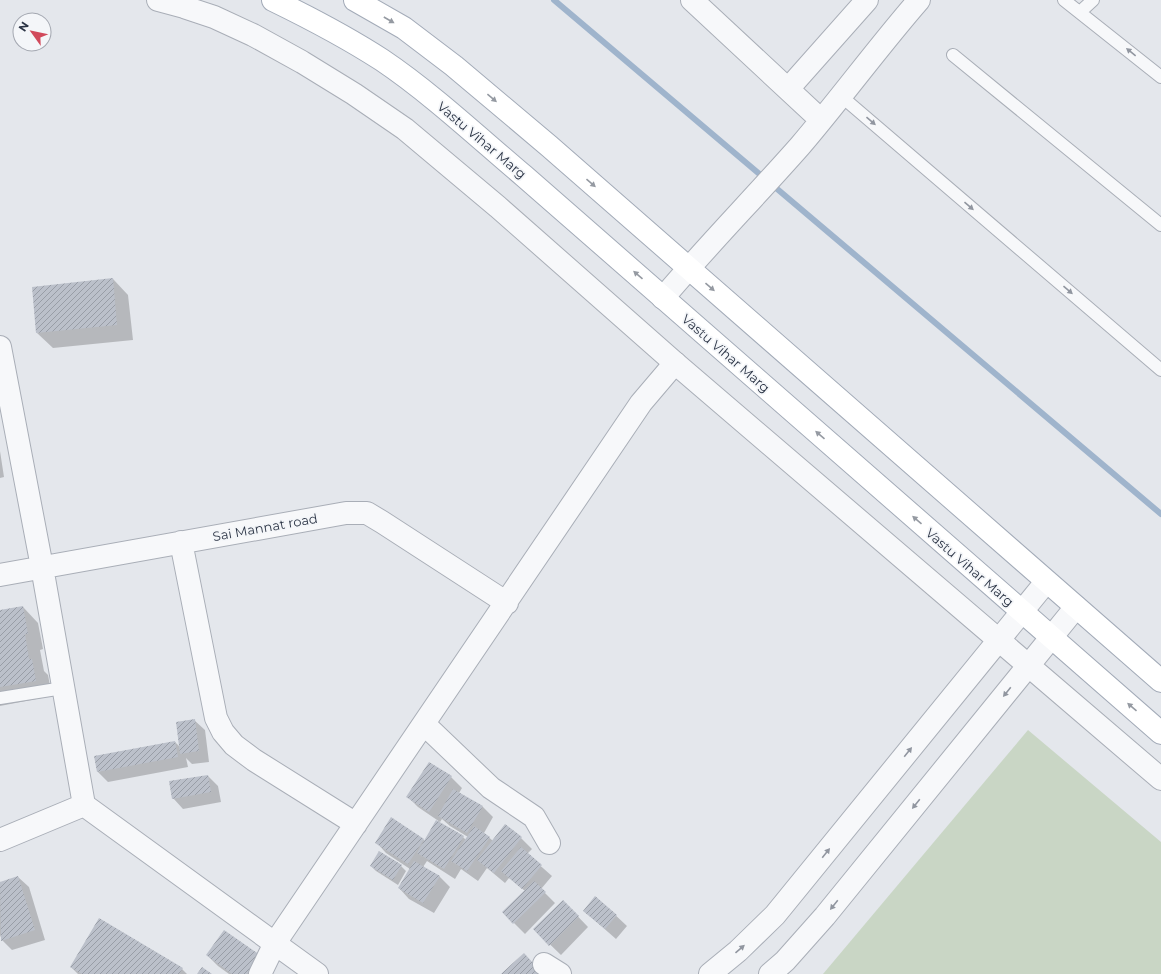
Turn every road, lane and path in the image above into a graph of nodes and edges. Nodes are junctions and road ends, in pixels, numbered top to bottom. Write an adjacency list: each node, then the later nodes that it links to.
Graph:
1 (158, 0): 19 (street)
2 (273, 0): 17 (main road, Vastu Vihar Marg, one-way to 2)
3 (355, 0): 16 (main road, one-way to 16)
4 (692, 0): 12 (street)
5 (867, 0): 12 (street)
6 (919, 0): 13 (street)
7 (1064, 0): 9 (lane)
8 (1093, 0): 9 (lane)
9 (1080, 12): 11 (lane, one-way to 9)
10 (953, 55): 15 (lane)
11 (1161, 77)
12 (788, 89): 14 (street)
13 (841, 96): 14 (street); 20 (lane, one-way to 20)
14 (821, 120): 16 (street)
15 (1161, 225)
16 (688, 268): 17 (street); 24 (main road, one-way to 24)
17 (663, 298): 27 (main road, Vastu Vihar Marg, one-way to 17)
18 (0, 347): 22 (street)
19 (675, 362): 25 (street); 29 (street)
20 (1161, 370)
21 (182, 542): 22 (street, Sai Mannat road); 25 (street, Sai Mannat road); 38 (street)
22 (42, 567): 23 (street, Sai Mannat road); 32 (street)
23 (0, 575)
24 (1046, 582): 26 (main road); 27 (street)
25 (506, 602): 34 (street)
26 (1076, 607): 28 (street); 31 (main road)
27 (1022, 612): 28 (main road, Vastu Vihar Marg); 29 (street)
28 (1051, 637): 30 (street); 35 (main road, Vastu Vihar Marg, one-way to 28)
29 (999, 640): 30 (street); 44 (street, one-way to 29)
30 (1028, 665): 36 (street); 45 (street, one-way to 45)
31 (1161, 681)
32 (63, 688): 33 (lane); 37 (street)
33 (0, 698)
34 (424, 724): 38 (street); 40 (street)
35 (1161, 733)
36 (1161, 779)
37 (84, 805): 39 (street); 41 (street)
38 (356, 824): 41 (street)
39 (0, 840)
40 (549, 843)
41 (275, 943): 42 (street); 43 (street)
42 (260, 974)
43 (317, 974)
44 (710, 974)
45 (770, 974)

